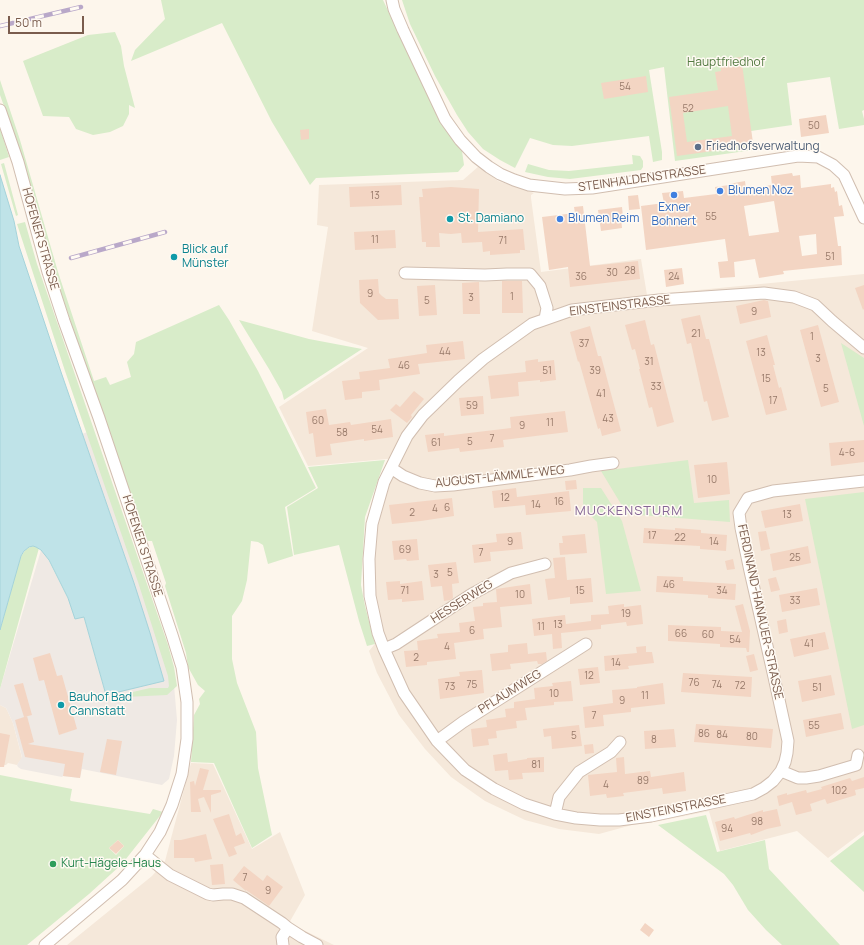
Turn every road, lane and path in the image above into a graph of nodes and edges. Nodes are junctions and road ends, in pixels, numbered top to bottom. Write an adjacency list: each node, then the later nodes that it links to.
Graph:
1 (392, 0): 3 (street, STEINHALDENSTRASSE)
2 (0, 110): 18 (street, HOFENER STRASSE)
3 (864, 218)
4 (405, 273): 5 (street)
5 (545, 319): 6 (street, EINSTEINSTRASSE); 8 (street, EINSTEINSTRASSE)
6 (864, 348)
7 (613, 463): 8 (street, AUGUST-LÄMMLE-WEG)
8 (391, 468): 12 (street, EINSTEINSTRASSE)
9 (864, 481): 16 (street, FERDINAND-HANAUER-STRASSE)
10 (544, 564): 12 (street, HESSERWEG)
11 (586, 644): 13 (street, PFLAUMWEG)
12 (384, 649): 13 (street, EINSTEINSTRASSE)
13 (437, 742): 17 (street, EINSTEINSTRASSE)
14 (620, 742): 17 (street)
15 (858, 756): 16 (street)
16 (781, 771): 17 (street, EINSTEINSTRASSE)
17 (555, 814)
18 (145, 855): 19 (street); 20 (street, HOFENER STRASSE)
19 (288, 928): 21 (street); 22 (street)
20 (45, 945)
21 (283, 945)
22 (317, 945)

